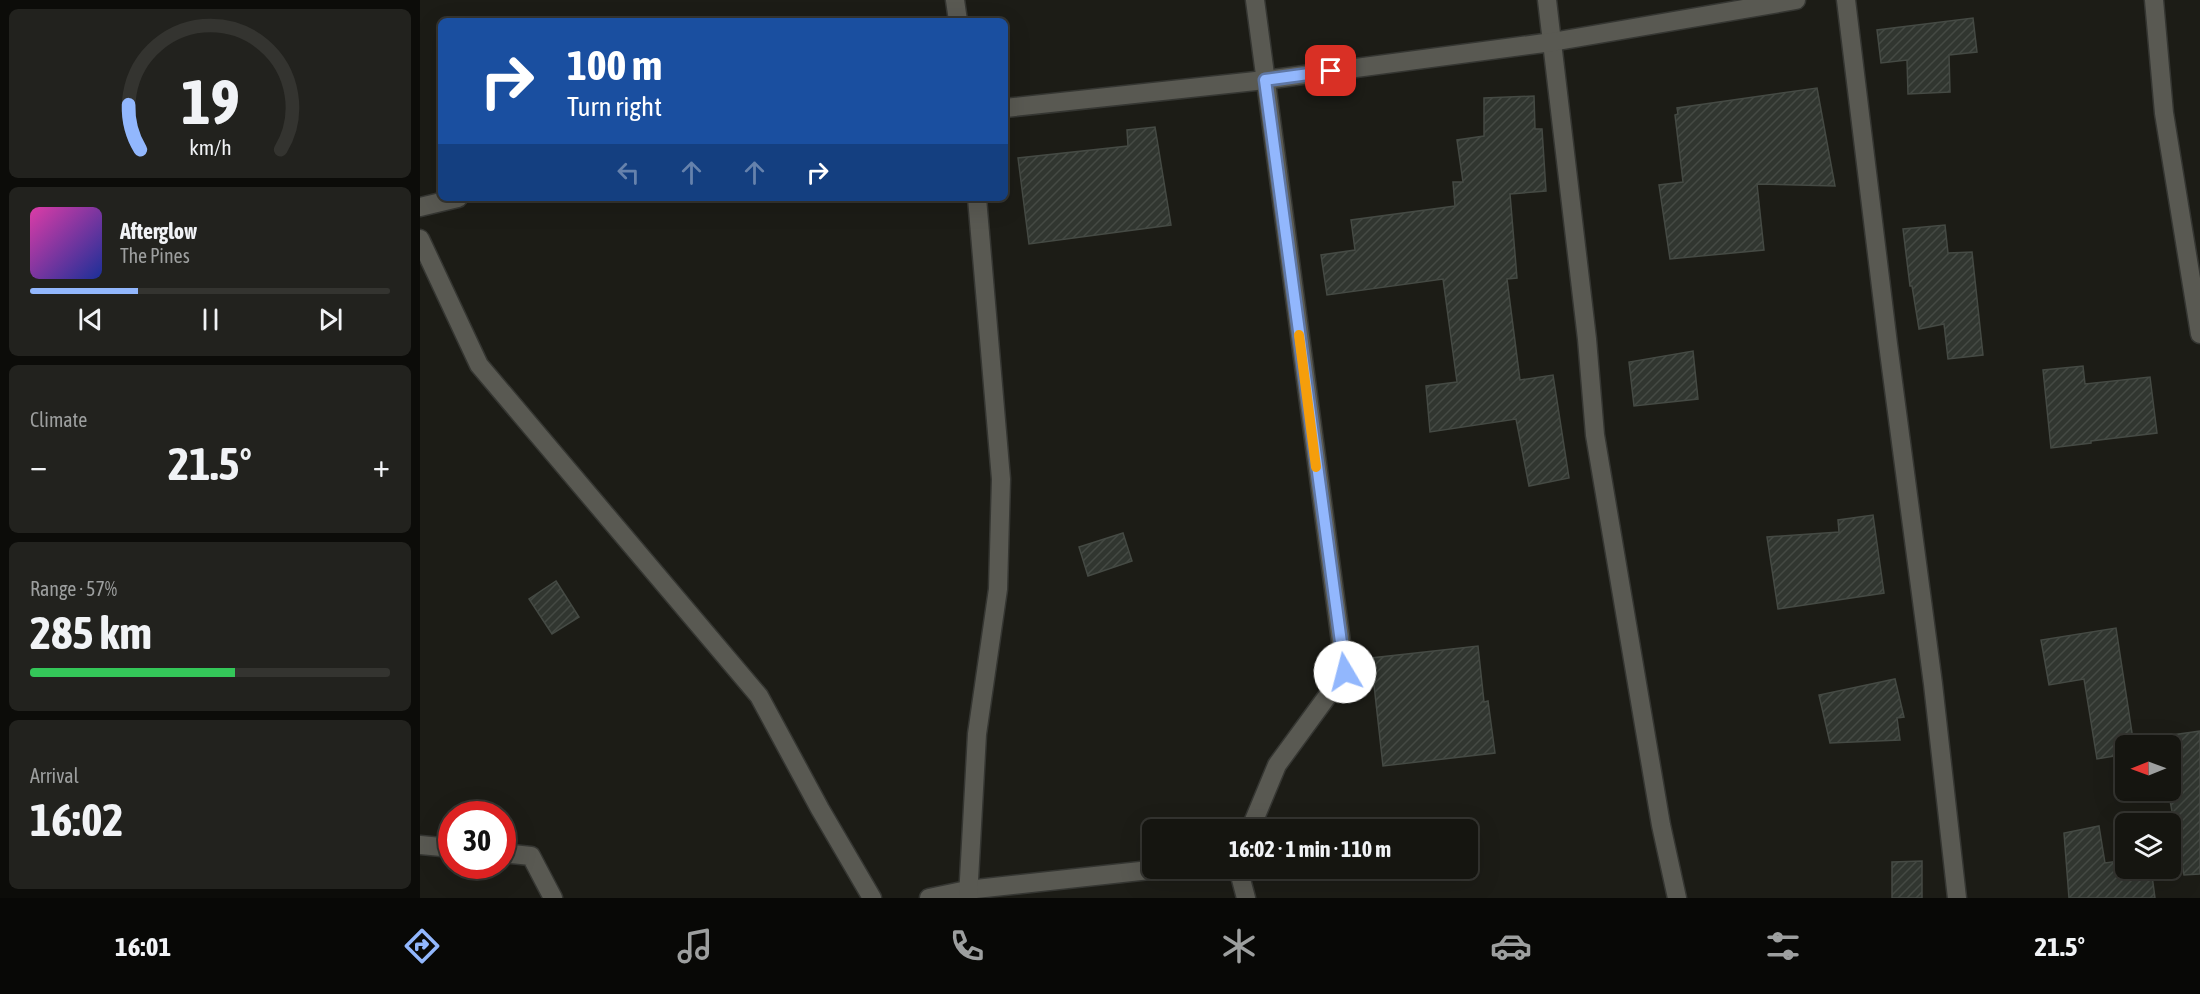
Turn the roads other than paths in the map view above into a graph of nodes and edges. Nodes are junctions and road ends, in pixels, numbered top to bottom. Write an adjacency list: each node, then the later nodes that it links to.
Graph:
1 (955, 0): 7 (street)
2 (1255, 0): 9 (street)
3 (1547, 0): 8 (street)
4 (1796, 0): 8 (street)
5 (1846, 0): 28 (street)
6 (2154, 0): 15 (street)
7 (958, 18)
8 (1552, 42): 9 (street); 27 (street)
9 (1265, 80): 10 (street); 16 (street)
10 (1008, 108)
11 (445, 201): 13 (street)
12 (977, 201): 22 (street)
13 (420, 207)
14 (420, 238): 24 (street)
15 (2200, 334)
16 (1254, 819)
17 (420, 845): 18 (street)
18 (438, 847)
19 (516, 854): 23 (street)
20 (1142, 871): 22 (street)
21 (1241, 879): 26 (street)
22 (968, 894): 25 (street)
23 (553, 898)
24 (872, 898)
25 (929, 898)
26 (1246, 898)
27 (1677, 898)
28 (1957, 898)

